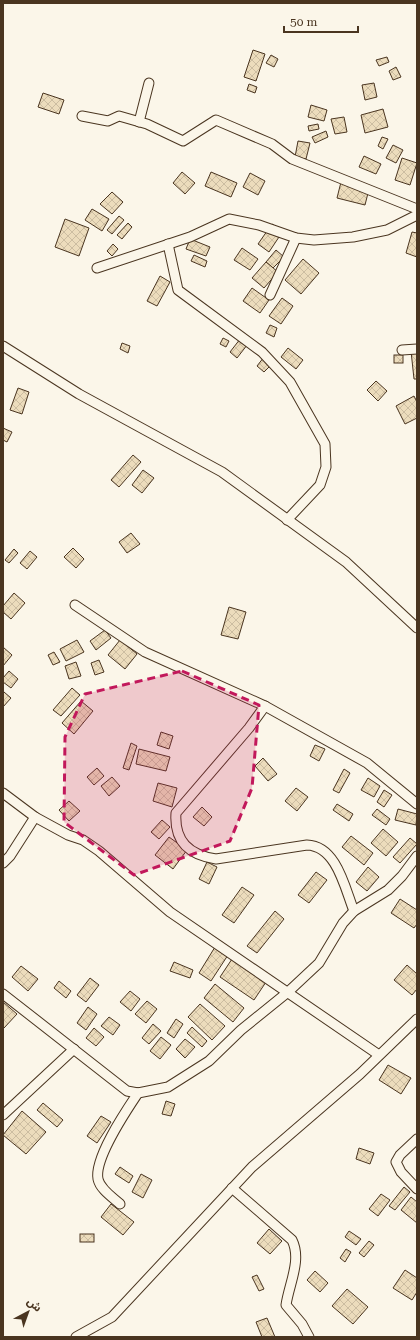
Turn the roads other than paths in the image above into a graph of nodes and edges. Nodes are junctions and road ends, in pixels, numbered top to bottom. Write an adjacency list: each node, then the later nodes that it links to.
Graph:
1 (148, 83): 3 (street)
2 (82, 116): 3 (street)
3 (139, 122): 4 (street)
4 (417, 209)
5 (417, 215): 6 (street)
6 (296, 238): 7 (street); 9 (street)
7 (168, 244): 8 (street); 13 (street)
8 (97, 268)
9 (270, 295)
10 (3, 346): 13 (street)
11 (417, 349): 12 (street)
12 (402, 350)
13 (287, 520): 15 (street)
14 (75, 605): 16 (street)
15 (417, 628)
16 (265, 706): 18 (street); 22 (street)
17 (3, 793): 19 (street)
18 (417, 804)
19 (35, 817): 21 (street); 23 (street)
20 (417, 856): 22 (street)
21 (3, 863)
22 (354, 911): 23 (street)
23 (288, 992): 27 (street); 28 (street)
24 (3, 994): 26 (street)
25 (417, 1019): 27 (street)
26 (74, 1049): 28 (street); 29 (street)
27 (379, 1055): 31 (street)
28 (138, 1093): 33 (street)
29 (3, 1115)
30 (417, 1139): 32 (street)
31 (232, 1188): 34 (street); 35 (street)
32 (417, 1189)
33 (120, 1204)
34 (76, 1337)
35 (309, 1337)

